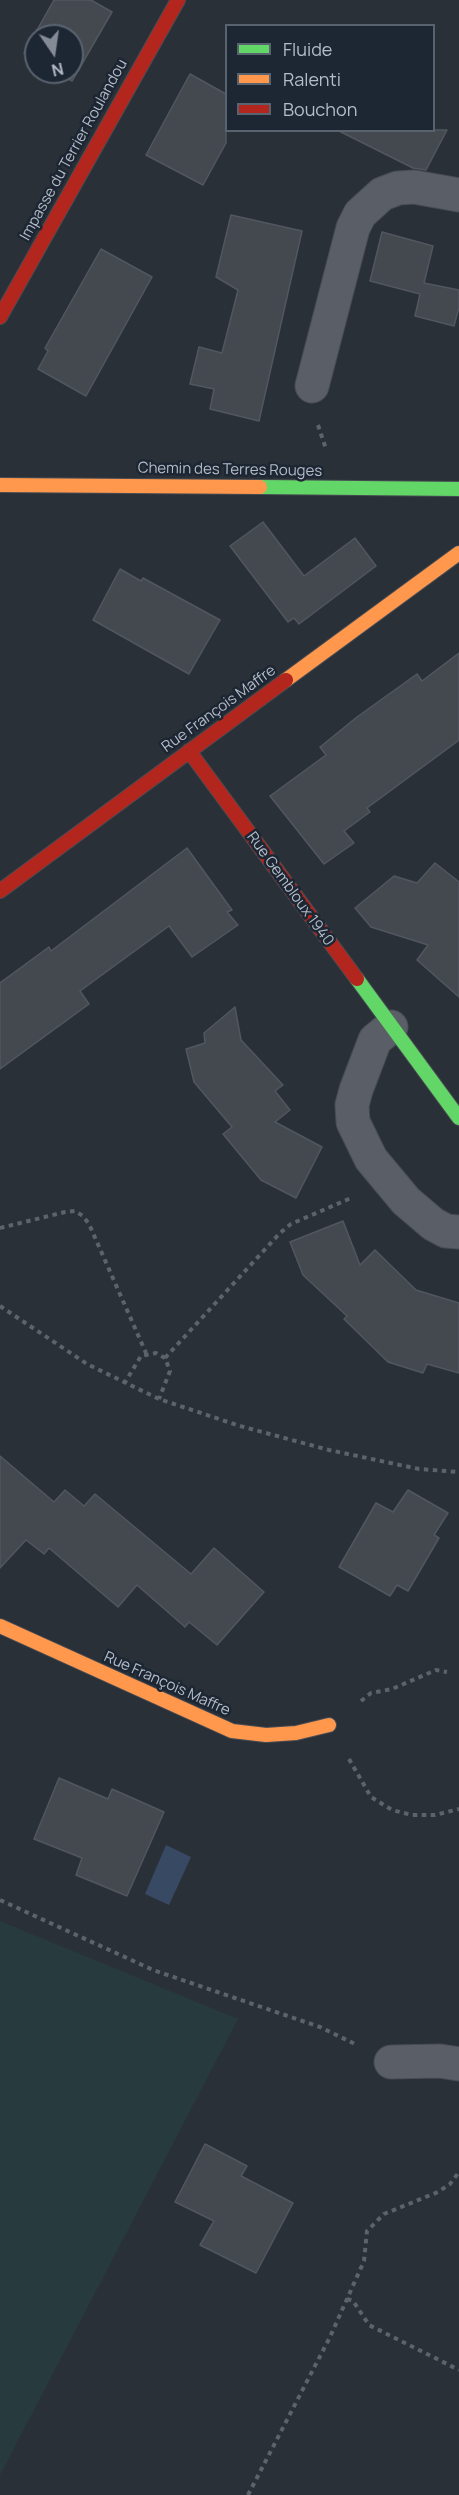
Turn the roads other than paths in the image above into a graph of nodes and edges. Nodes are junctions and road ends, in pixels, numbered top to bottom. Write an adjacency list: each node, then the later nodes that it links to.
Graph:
1 (178, 0): 3 (street, Impasse du Terrier Roulandou)
2 (459, 195): 4 (street)
3 (0, 317)
4 (312, 386)
5 (0, 485): 6 (street, Chemin des Terres Rouges)
6 (459, 489)
7 (459, 554): 8 (street, Rue François Maffre)
8 (189, 751): 9 (street, Rue François Maffre); 10 (street, Rue Gembloux 1940)
9 (0, 891)
10 (391, 1027): 11 (street, Rue Gembloux 1940); 12 (street)
11 (459, 1118)
12 (459, 1232)
13 (0, 1626): 14 (street, Rue François Maffre)
14 (329, 1725)
15 (391, 2062): 16 (street)
16 (459, 2064)

